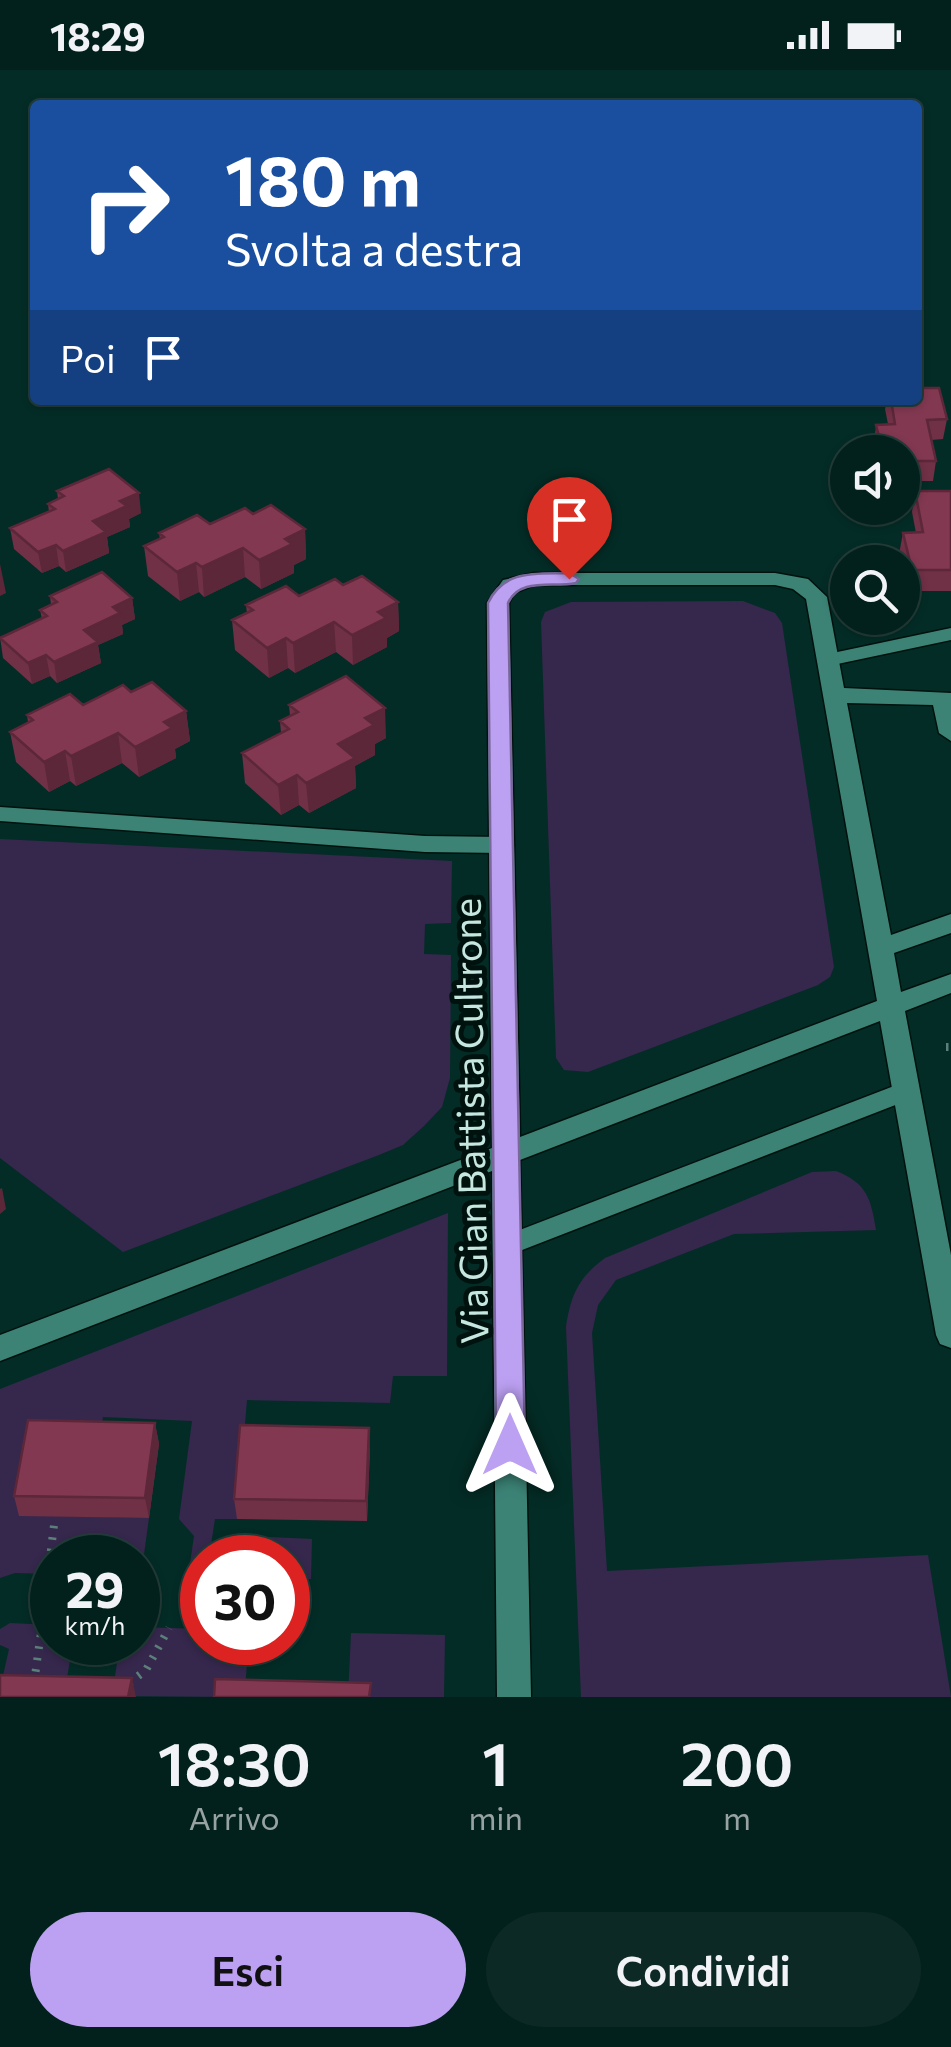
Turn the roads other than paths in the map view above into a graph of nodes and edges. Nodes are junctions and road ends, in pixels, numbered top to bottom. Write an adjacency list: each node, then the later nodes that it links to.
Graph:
1 (951, 634): 2 (lane)
2 (828, 660): 3 (street); 6 (street, Via Gian Battista Cultrone)
3 (835, 695): 4 (street); 8 (street)
4 (951, 733)
5 (0, 814): 6 (lane)
6 (503, 846): 12 (street, Via Gian Battista Cultrone)
7 (951, 923): 8 (street)
8 (880, 948): 10 (street)
9 (951, 982): 10 (street)
10 (891, 1005): 11 (street); 12 (street)
11 (906, 1090): 13 (lane); 14 (street)
12 (507, 1152): 13 (street, Via Gian Battista Cultrone); 15 (street)
13 (508, 1245): 16 (street, Via Gian Battista Cultrone)
14 (951, 1335)
15 (0, 1348)
16 (514, 1697)

